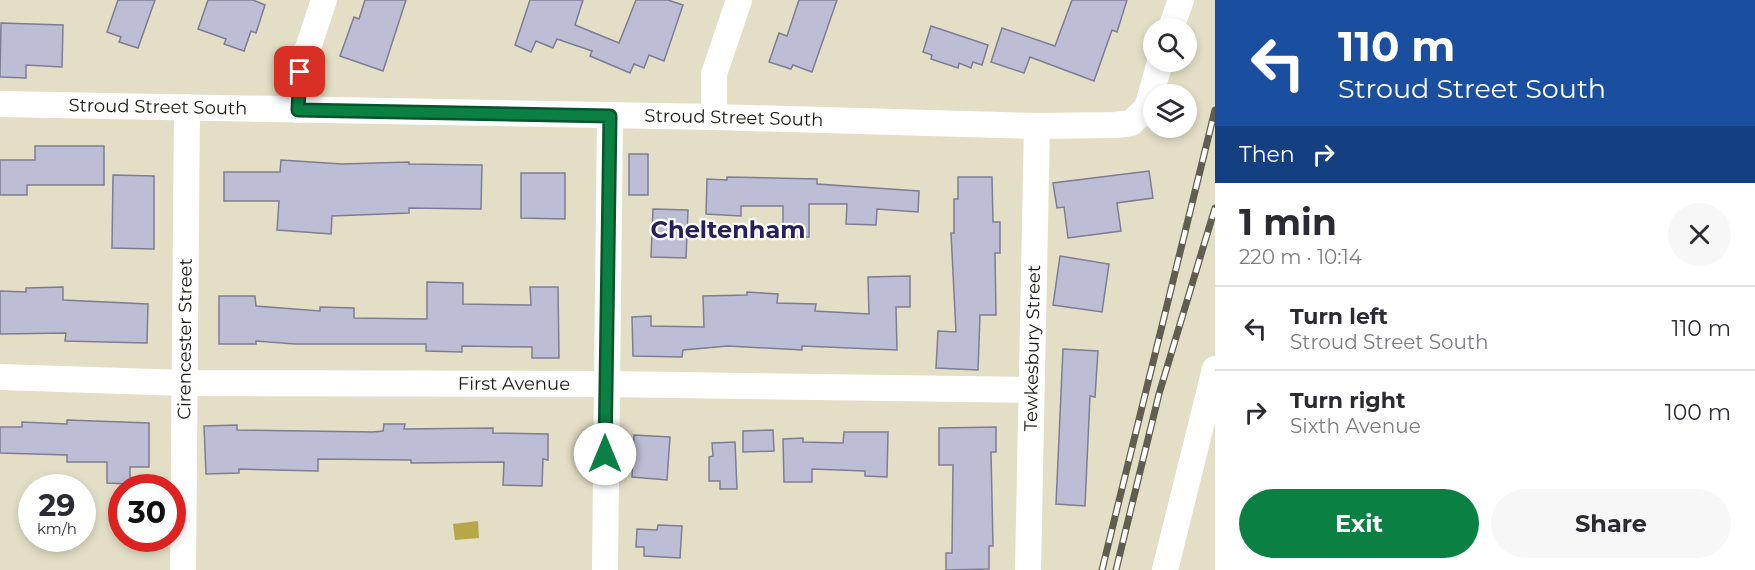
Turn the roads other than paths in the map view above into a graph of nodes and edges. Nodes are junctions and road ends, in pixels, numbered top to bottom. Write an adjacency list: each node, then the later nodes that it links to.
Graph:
1 (324, 0): 8 (street)
2 (739, 0): 10 (street)
3 (1181, 0): 4 (street)
4 (1175, 18)
5 (1157, 72): 11 (street, Stroud Street South)
6 (0, 104): 7 (street, Stroud Street South)
7 (187, 106): 8 (street, Stroud Street South); 14 (street, Cirencester Street)
8 (298, 110): 9 (street, Stroud Street South)
9 (610, 116): 10 (street, Stroud Street South); 15 (street)
10 (714, 117): 11 (street, Stroud Street South)
11 (1037, 126): 16 (street, Tewkesbury Street)
12 (1215, 369): 20 (street)
13 (0, 377): 14 (street, First Avenue)
14 (184, 383): 15 (street, First Avenue); 17 (street, Cirencester Street)
15 (605, 384): 16 (street, First Avenue); 18 (street)
16 (1030, 390): 19 (street, Tewkesbury Street)
17 (183, 570)
18 (604, 570)
19 (1028, 570)
20 (1165, 570)

